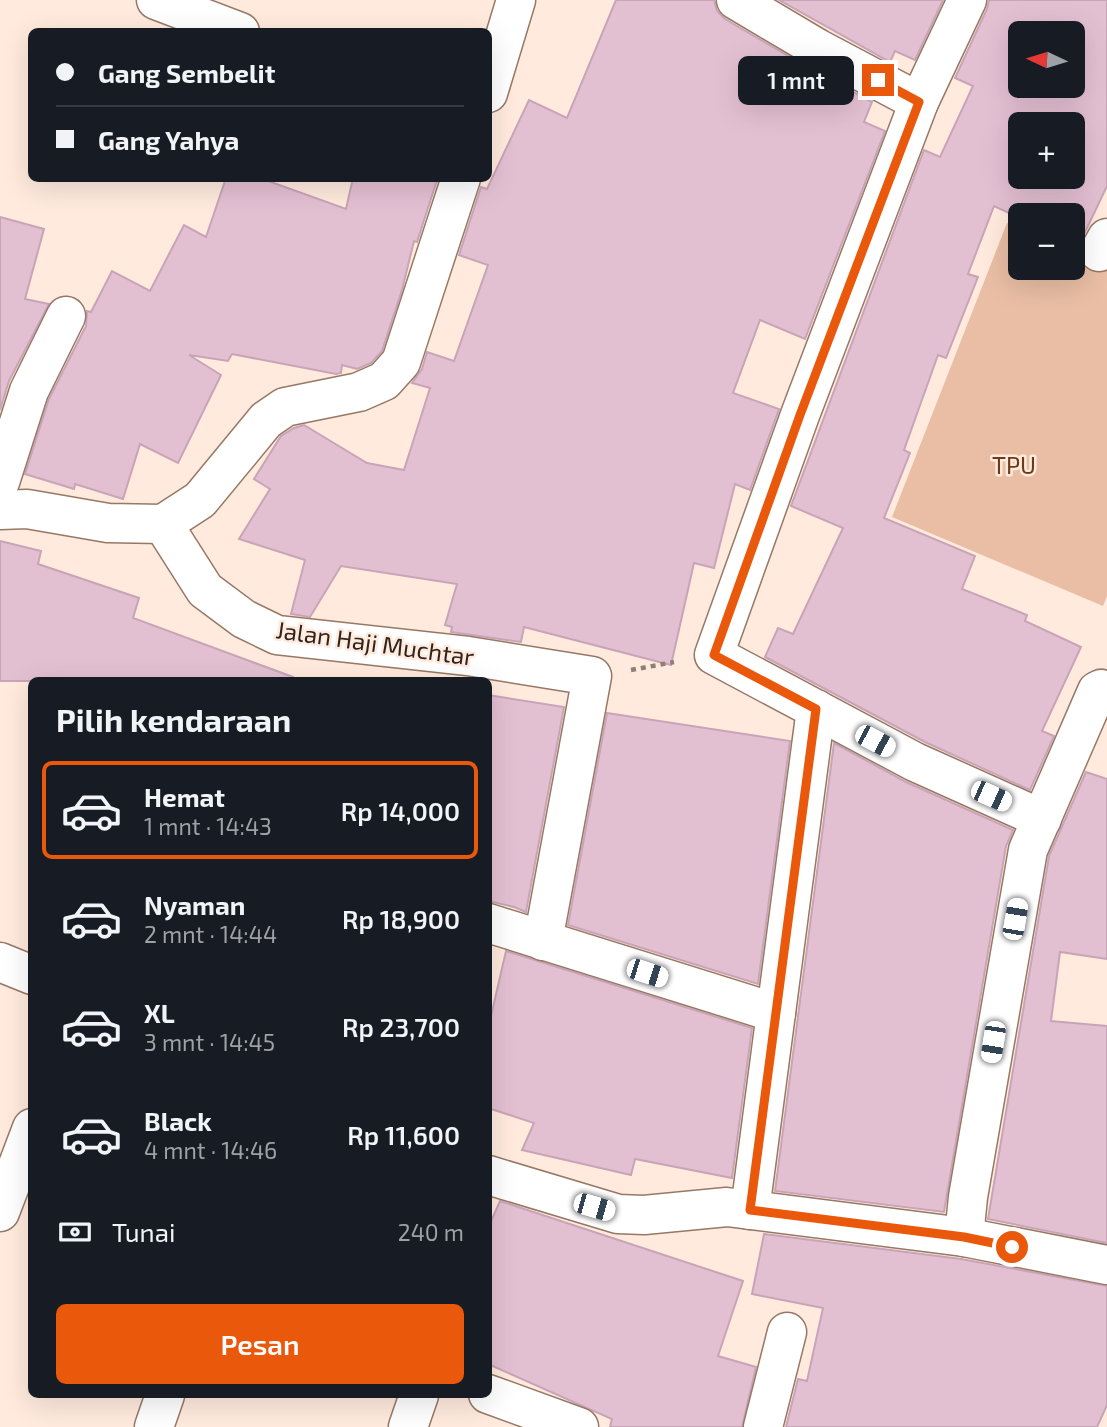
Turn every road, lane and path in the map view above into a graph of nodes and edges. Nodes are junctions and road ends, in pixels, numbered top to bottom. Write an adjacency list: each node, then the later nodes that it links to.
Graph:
1 (156, 0): 5 (street)
2 (516, 0): 6 (street)
3 (736, 0): 7 (street)
4 (967, 0): 7 (street)
5 (230, 28)
6 (492, 80)
7 (919, 102): 13 (street)
8 (460, 182): 12 (street)
9 (66, 316): 10 (street)
10 (0, 482)
11 (0, 510): 12 (street)
12 (163, 524): 14 (street, Jalan Haji Muchtar)
13 (714, 655): 14 (path); 16 (street)
14 (592, 677): 19 (street)
15 (1107, 692): 17 (street)
16 (816, 709): 17 (street); 22 (street)
17 (1042, 819): 27 (street)
18 (492, 924): 19 (street)
19 (543, 940): 22 (street)
20 (0, 962): 21 (street)
21 (28, 973)
22 (776, 1013): 25 (street)
23 (28, 1138): 26 (street)
24 (492, 1186): 25 (street)
25 (750, 1210): 27 (street)
26 (0, 1212)
27 (964, 1237): 28 (street)
28 (1107, 1265)
29 (787, 1332): 36 (street)
30 (492, 1395): 35 (street)
31 (164, 1398): 33 (street)
32 (418, 1398): 34 (street)
33 (154, 1427)
34 (408, 1427)
35 (579, 1427)
36 (763, 1427)

